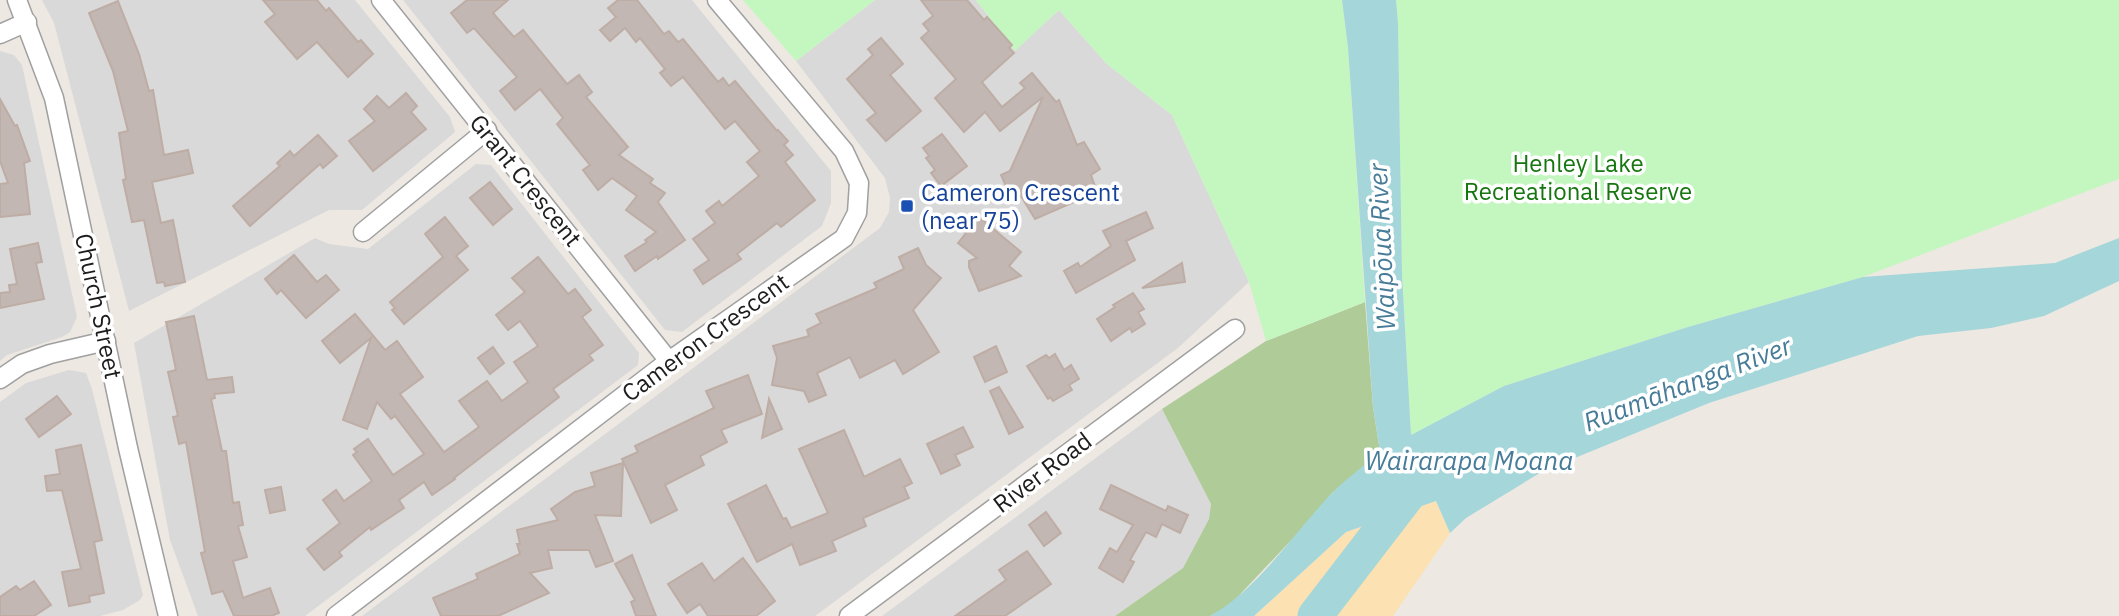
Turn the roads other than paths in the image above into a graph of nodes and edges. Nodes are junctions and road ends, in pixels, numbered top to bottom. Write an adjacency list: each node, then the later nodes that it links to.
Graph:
1 (17, 0): 4 (street, Church Street)
2 (381, 0): 6 (street, Grant Crescent)
3 (717, 0): 10 (street, Cameron Crescent)
4 (27, 22): 5 (street); 9 (street, Church Street)
5 (0, 34)
6 (486, 130): 7 (street); 10 (street, Grant Crescent)
7 (363, 232)
8 (1235, 329): 14 (street, River Road)
9 (106, 341): 11 (street); 12 (street, Church Street)
10 (669, 361): 13 (street, Cameron Crescent)
11 (0, 379)
12 (161, 615)
13 (336, 616)
14 (849, 616)

